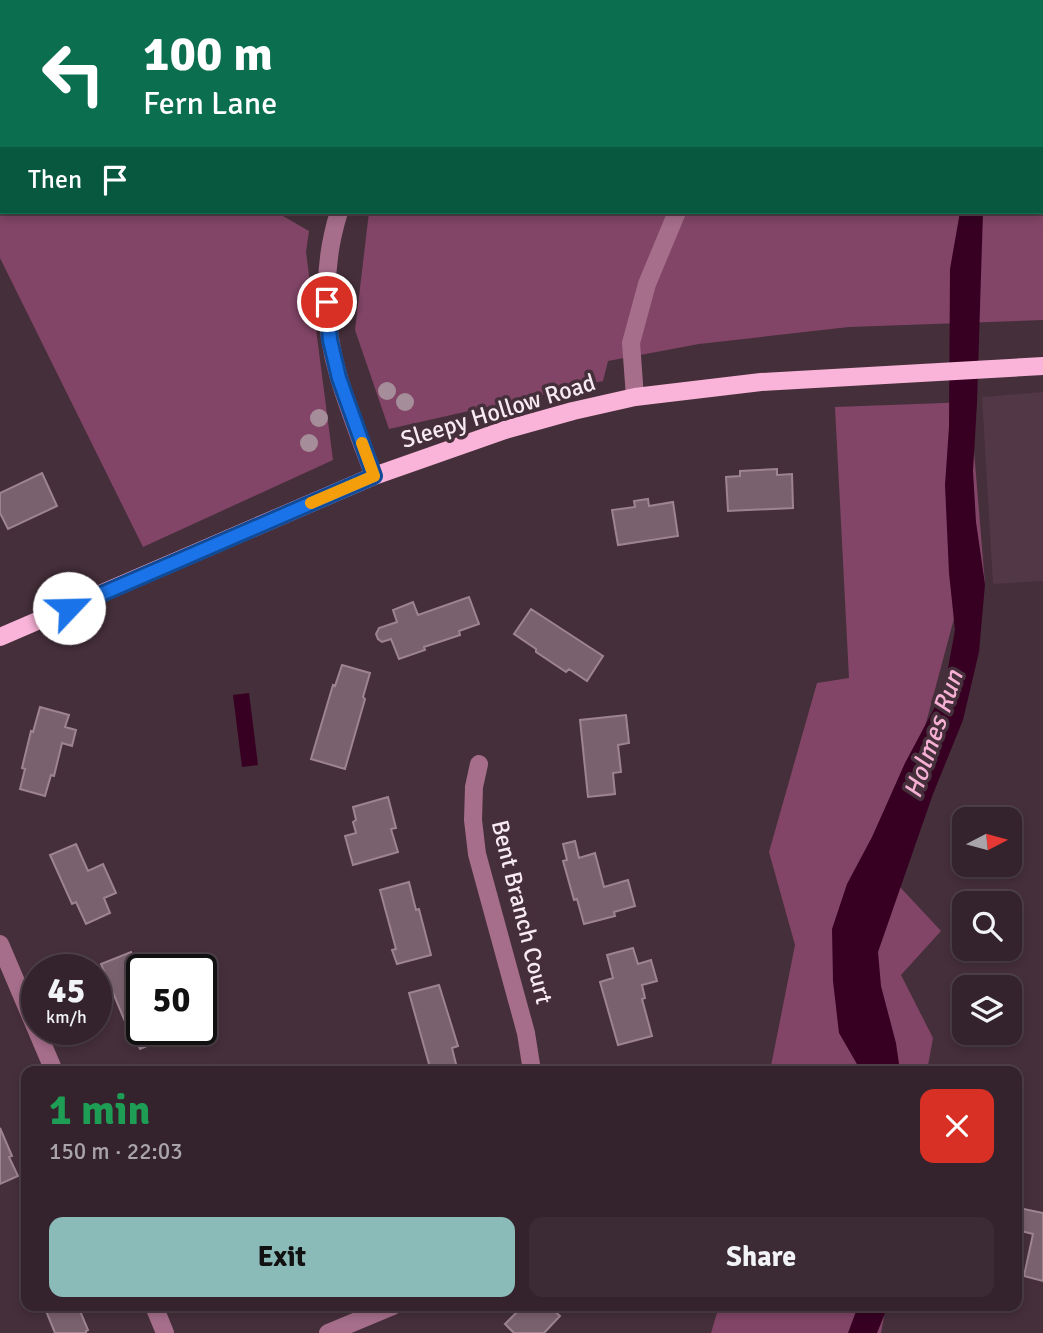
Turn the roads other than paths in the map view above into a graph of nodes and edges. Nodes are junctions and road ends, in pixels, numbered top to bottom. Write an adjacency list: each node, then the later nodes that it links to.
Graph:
1 (339, 214): 5 (street)
2 (676, 214): 4 (street)
3 (1043, 366): 4 (main road, Sleepy Hollow Road)
4 (635, 397): 5 (main road, Sleepy Hollow Road)
5 (374, 476): 6 (main road, Sleepy Hollow Road)
6 (0, 637)
7 (479, 764): 10 (street, Bent Branch Court)
8 (0, 944): 9 (street)
9 (52, 1066)
10 (531, 1066)
11 (155, 1311): 13 (street)
12 (381, 1311): 14 (street)
13 (165, 1333)
14 (328, 1333)

